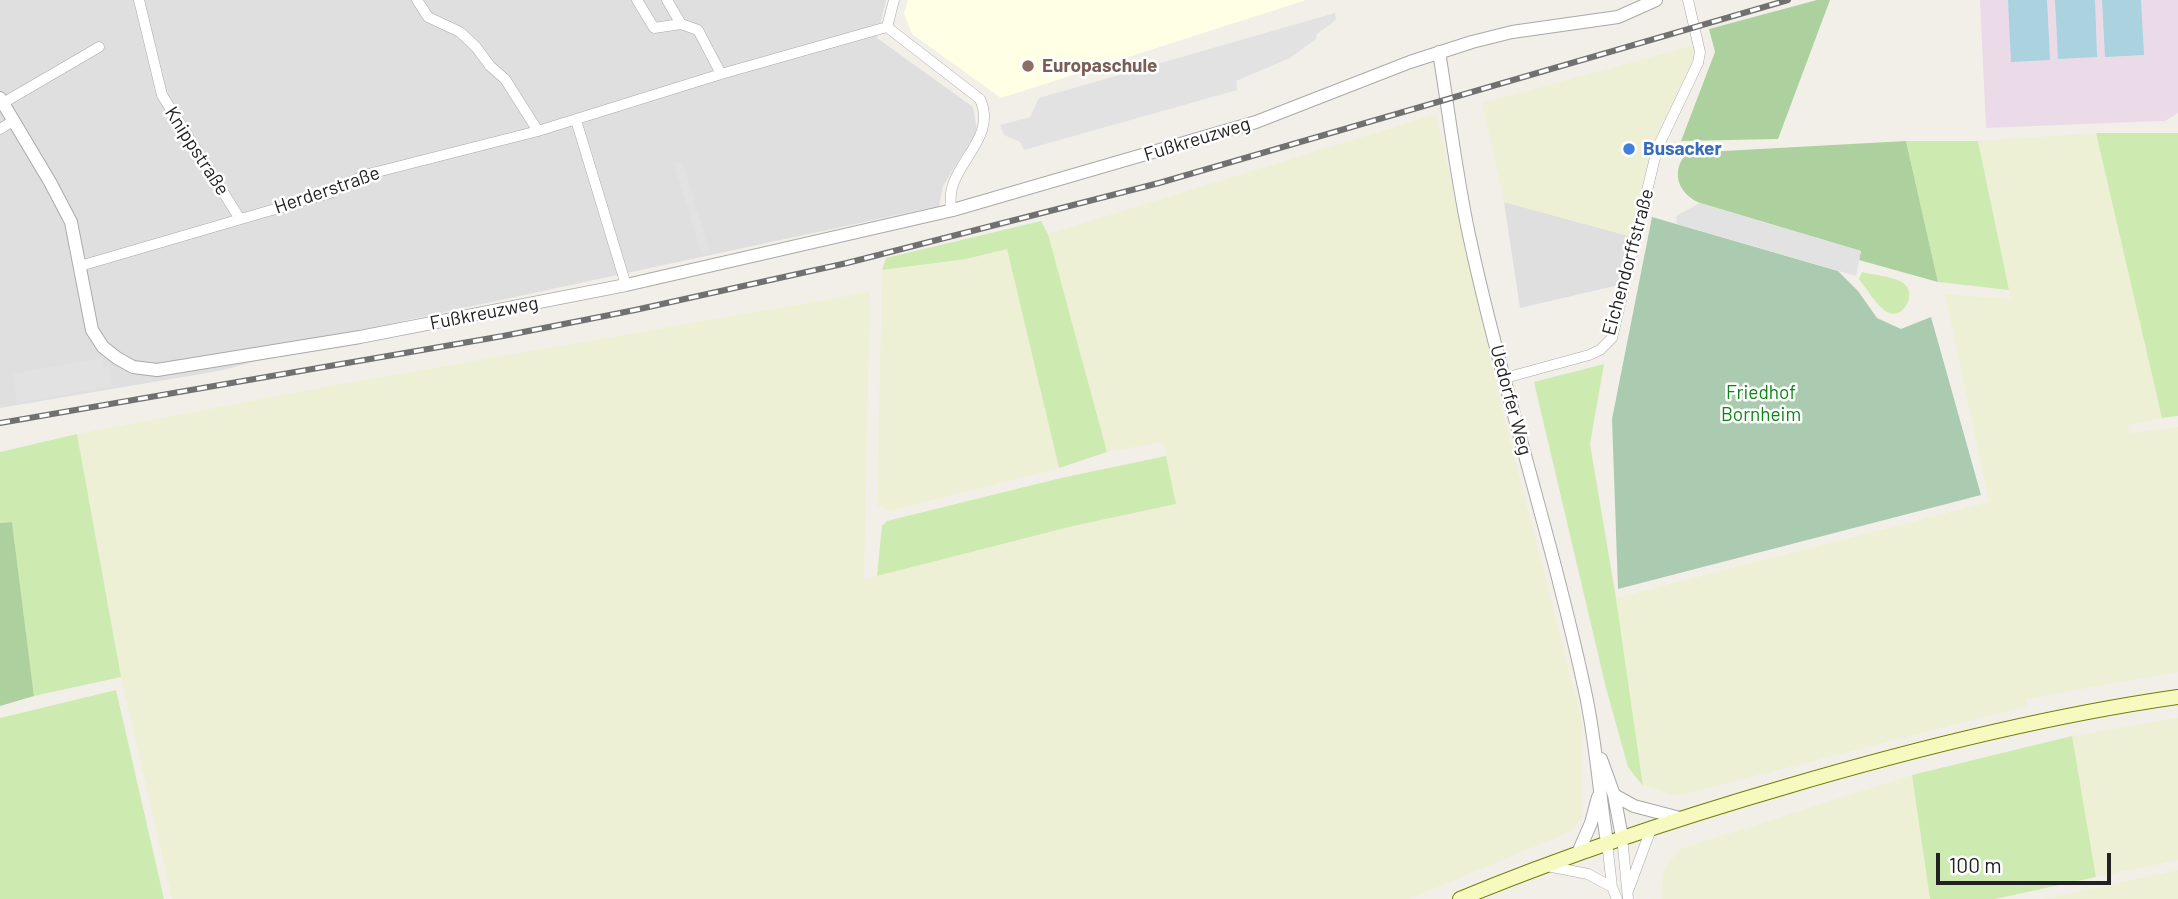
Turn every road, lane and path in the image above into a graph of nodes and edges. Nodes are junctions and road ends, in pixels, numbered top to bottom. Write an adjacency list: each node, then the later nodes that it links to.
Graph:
1 (139, 0): 19 (street, Knippstraße)
2 (417, 0): 17 (street)
3 (637, 0): 8 (street)
4 (667, 0): 8 (street)
5 (894, 0): 9 (street)
6 (1656, 0): 11 (street)
7 (1688, 0): 22 (street, Eichendorffstraße)
8 (681, 24): 12 (street)
9 (887, 27): 12 (street, Herderstraße); 18 (street)
10 (99, 47): 13 (street)
11 (1439, 52): 18 (street, Fußkreuzweg); 22 (street, Uedorfer Weg)
12 (721, 74): 14 (street, Herderstraße)
13 (1, 100): 15 (street, Fußkreuzweg)
14 (576, 120): 17 (street, Herderstraße); 21 (street)
15 (13, 121): 16 (street); 20 (street, Fußkreuzweg)
16 (0, 129)
17 (538, 131): 19 (street, Herderstraße)
18 (951, 210): 21 (street, Fußkreuzweg)
19 (240, 219): 20 (street, Herderstraße)
20 (80, 266): 21 (street, Fußkreuzweg)
21 (626, 285)
22 (1505, 378): 24 (street, Uedorfer Weg)
23 (2178, 697): 27 (main road)
24 (1596, 746): 25 (street, Uedorfer Weg); 26 (street, Uedorfer Weg)
25 (1599, 793): 30 (street, Uedorfer Weg); 31 (street)
26 (1614, 795): 27 (street); 29 (street, Uedorfer Weg)
27 (1680, 818): 28 (main road)
28 (1651, 829): 29 (main road); 34 (street)
29 (1622, 837): 30 (main road); 34 (street, Uedorfer Weg)
30 (1607, 842): 31 (main road); 33 (street, Uedorfer Weg)
31 (1577, 853): 32 (main road)
32 (1546, 866): 33 (street); 35 (main road)
33 (1612, 887): 36 (street, Uedorfer Weg)
34 (1628, 895)
35 (1460, 899)
36 (1617, 899)

